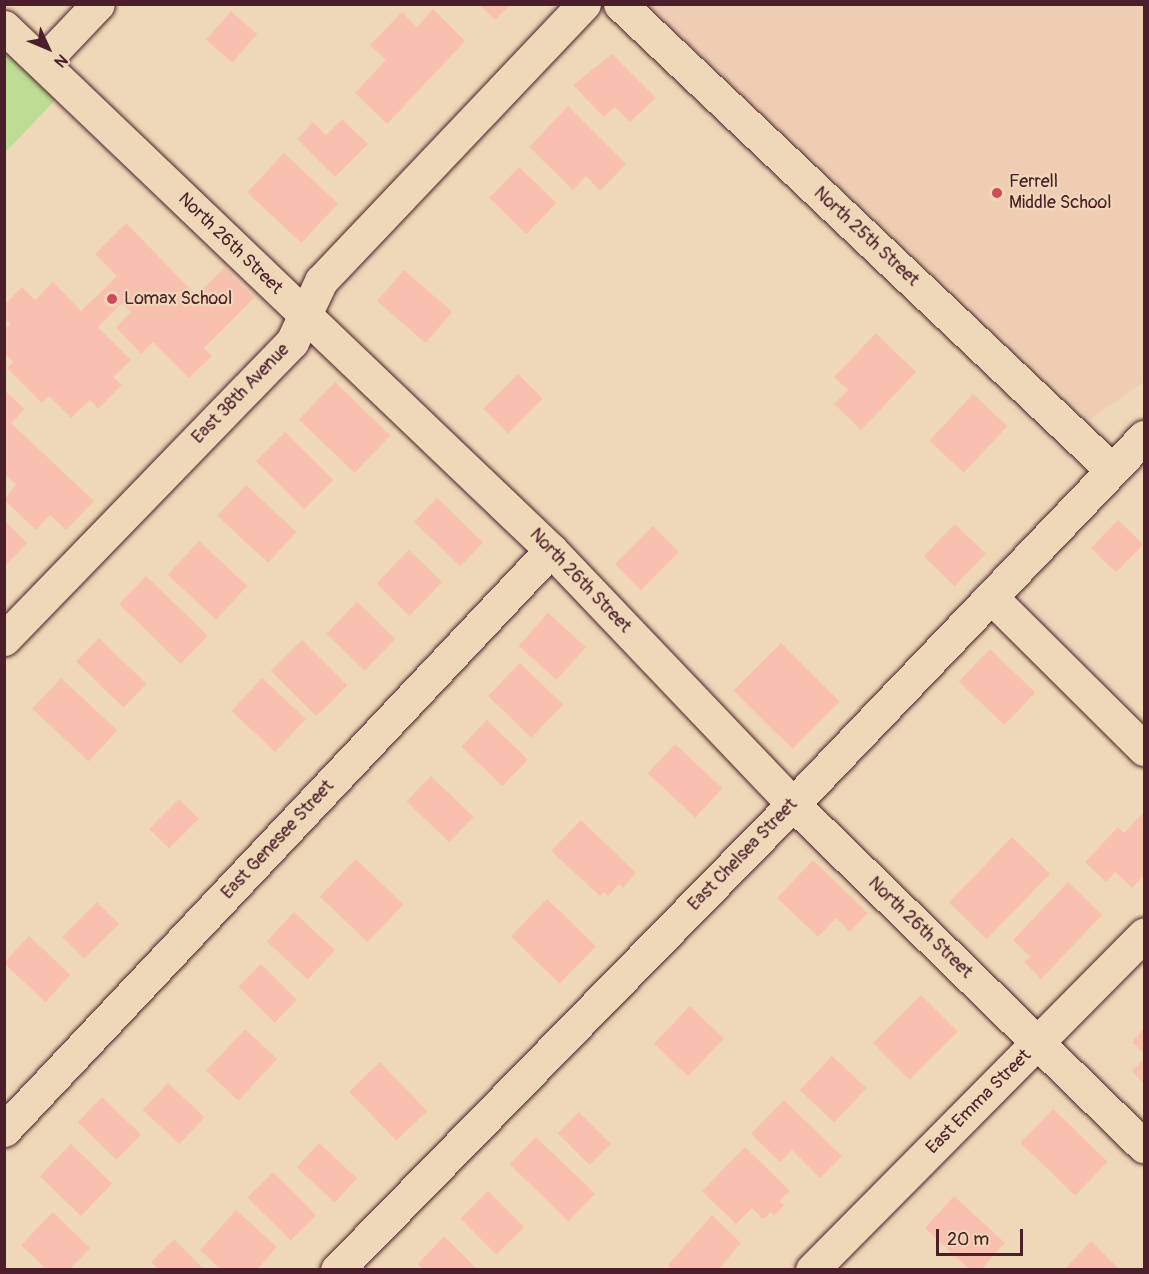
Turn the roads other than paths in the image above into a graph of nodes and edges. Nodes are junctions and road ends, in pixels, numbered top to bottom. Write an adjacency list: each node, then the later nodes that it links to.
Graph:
1 (98, 4): 5 (street)
2 (584, 4): 6 (street, East 38th Avenue)
3 (620, 4): 8 (street, North 25th Street)
4 (4, 27): 5 (street, North 26th Street)
5 (42, 63): 6 (street, North 26th Street)
6 (304, 315): 9 (street, North 26th Street); 11 (street, East 38th Avenue)
7 (1144, 437): 8 (street, East Chelsea Street)
8 (1113, 470): 10 (street, East Chelsea Street)
9 (552, 550): 13 (street, North 26th Street); 16 (street, East Genesee Street)
10 (991, 597): 12 (street); 13 (street, East Chelsea Street)
11 (4, 639)
12 (1144, 749)
13 (793, 804): 15 (street, North 26th Street); 18 (street, East Chelsea Street)
14 (1144, 934): 15 (street, East Emma Street)
15 (1038, 1042): 17 (street, North 26th Street); 19 (street, East Emma Street)
16 (4, 1130)
17 (1144, 1146)
18 (337, 1269)
19 (812, 1269)

